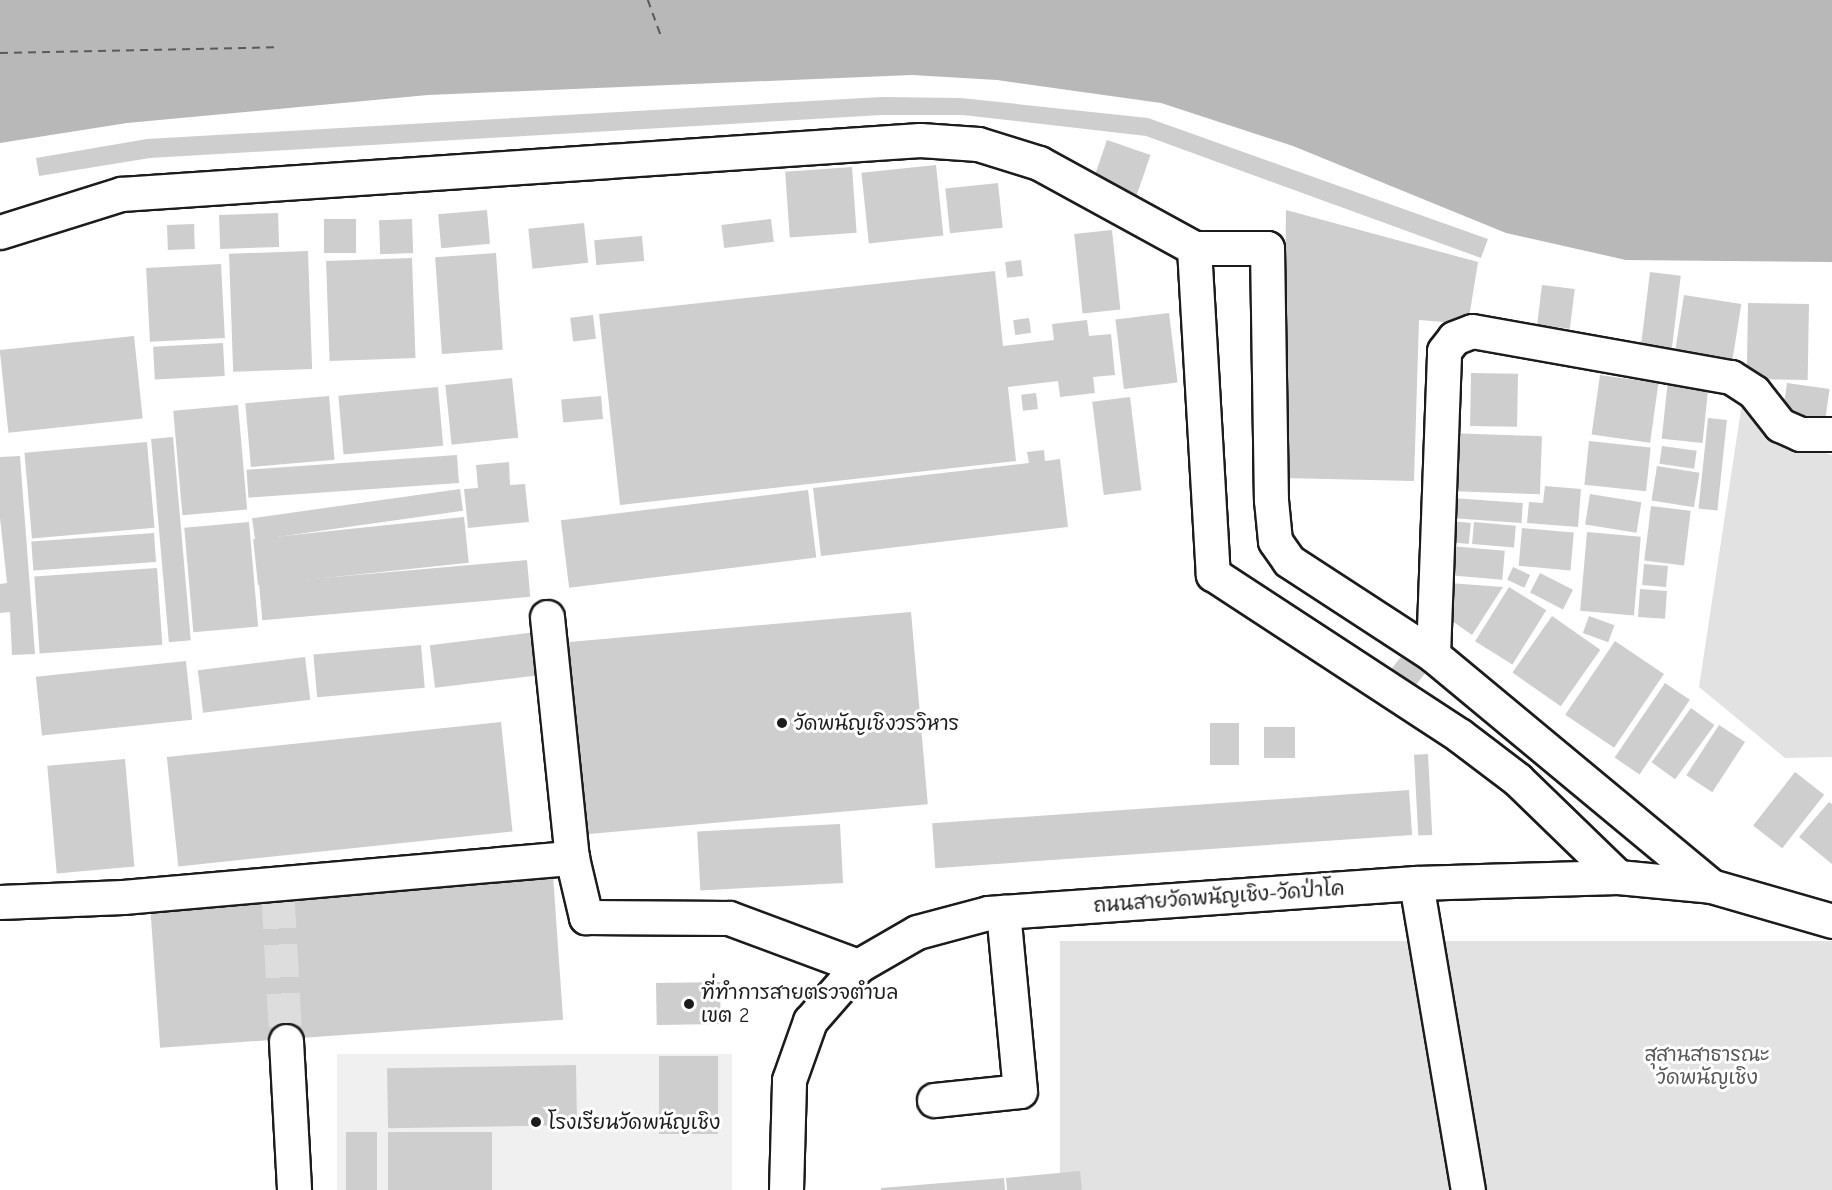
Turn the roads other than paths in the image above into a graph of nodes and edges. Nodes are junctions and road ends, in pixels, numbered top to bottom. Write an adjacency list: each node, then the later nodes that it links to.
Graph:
1 (0, 232): 2 (street)
2 (1194, 248): 4 (street); 6 (street)
3 (1832, 434): 7 (street)
4 (1308, 576): 6 (street); 7 (street)
5 (547, 617): 8 (street)
6 (1278, 617): 9 (street)
7 (1433, 655): 11 (street)
8 (572, 858): 12 (street); 15 (street)
9 (1618, 877): 10 (street, ถนนสายวัดพนัญเชิง-วัดป่าโค); 11 (street, ถนนสายวัดพนัญเชิง-วัดป่าโค)
10 (1416, 883): 13 (street, ถนนสายวัดพนัญเชิง-วัดป่าโค); 20 (street)
11 (1712, 886): 14 (street, ถนนสายวัดพนัญเชิง-วัดป่าโค)
12 (0, 902)
13 (1003, 912): 15 (street, ถนนสายวัดพนัญเชิง-วัดป่าโค); 17 (street)
14 (1832, 921)
15 (858, 966): 19 (street, ถนนสายวัดพนัญเชิง-วัดป่าโค)
16 (286, 1041): 18 (street)
17 (934, 1100)
18 (294, 1190)
19 (786, 1190)
20 (1468, 1190)

